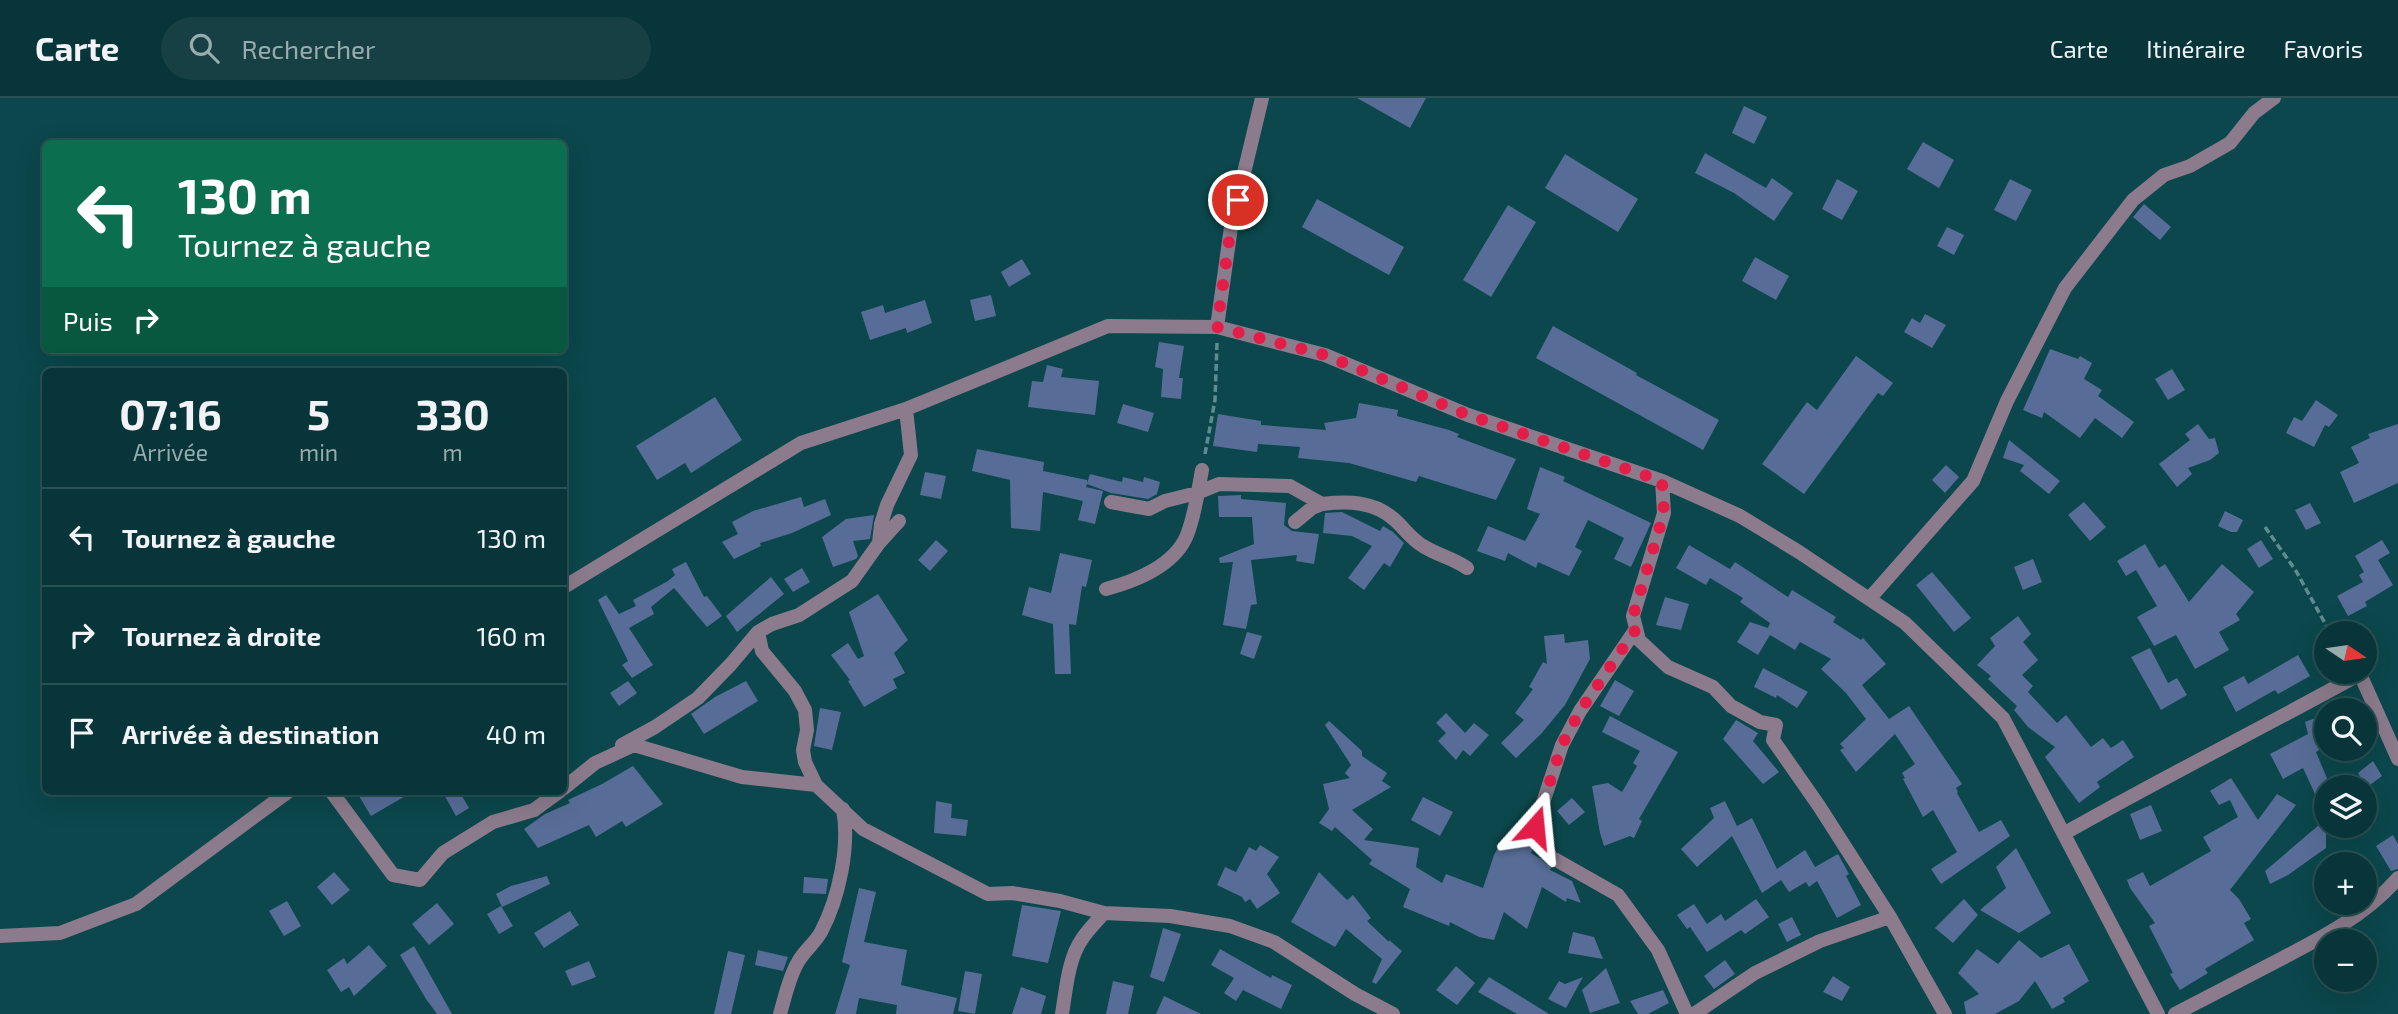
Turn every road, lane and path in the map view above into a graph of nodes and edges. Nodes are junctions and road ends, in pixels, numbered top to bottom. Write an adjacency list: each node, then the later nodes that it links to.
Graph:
1 (1262, 98): 3 (street)
2 (2274, 98): 17 (street)
3 (1217, 327): 4 (street); 5 (path); 6 (street)
4 (906, 409): 13 (street); 15 (street)
5 (1202, 470): 7 (street)
6 (1662, 481): 17 (street); 19 (street)
7 (1197, 493): 8 (street); 9 (street); 16 (street)
8 (1111, 502)
9 (1322, 504): 11 (street); 14 (street)
10 (899, 521): 13 (street)
11 (1295, 522)
12 (2265, 527): 18 (path)
13 (879, 543): 20 (street)
14 (1467, 568)
15 (567, 585)
16 (1107, 589)
17 (1870, 598): 29 (street)
18 (2323, 621)
19 (1636, 629): 32 (street); 37 (street)
20 (758, 632): 22 (street); 23 (street)
21 (2398, 759): 29 (street)
22 (595, 763): 23 (street); 24 (street)
23 (816, 785): 28 (street)
24 (567, 786)
25 (284, 795): 33 (street)
26 (334, 795): 27 (street)
27 (555, 795)
28 (843, 809): 31 (street); 34 (street)
29 (2065, 833): 40 (street)
30 (2398, 878): 41 (street)
31 (1104, 913): 35 (street); 36 (street)
32 (1890, 917): 38 (street); 39 (street)
33 (0, 936)
34 (779, 1014)
35 (1062, 1014)
36 (1393, 1014)
37 (1687, 1014)
38 (1694, 1014)
39 (1945, 1014)
40 (2158, 1014)
41 (2175, 1014)

